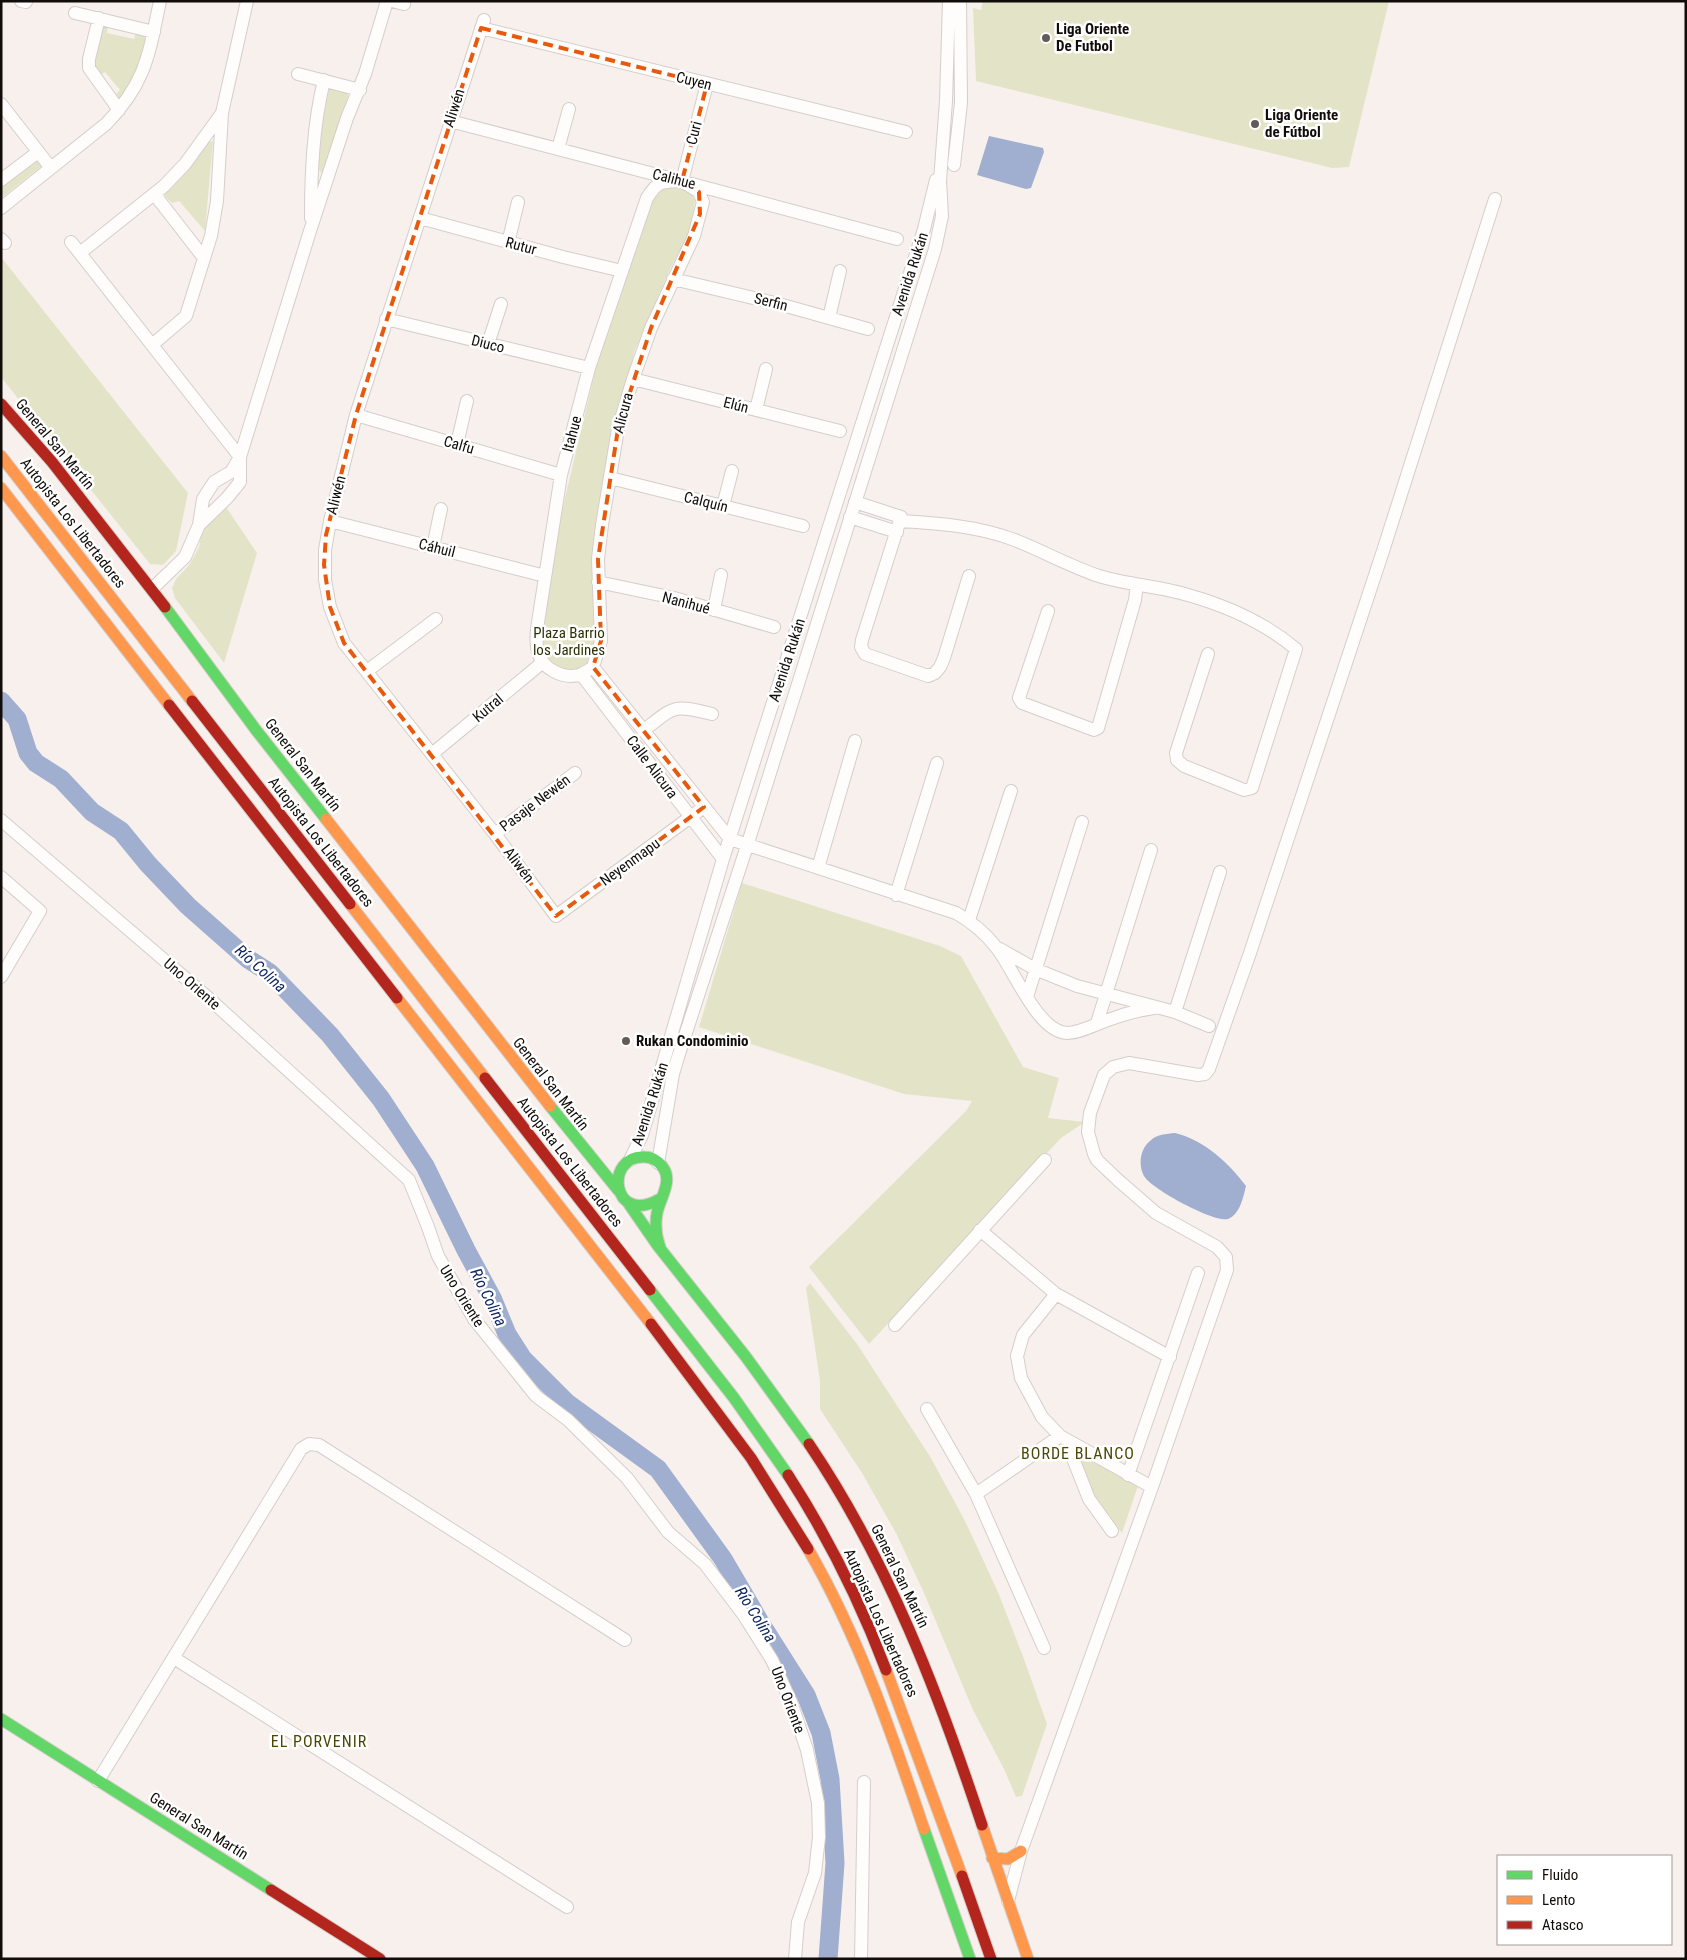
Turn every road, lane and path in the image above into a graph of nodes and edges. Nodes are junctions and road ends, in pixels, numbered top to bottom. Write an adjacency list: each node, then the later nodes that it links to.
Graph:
1 (160, 1): 11 (street)
2 (246, 1): 19 (street)
3 (387, 1): 15 (street)
4 (392, 1): 7 (street)
5 (948, 1): 24 (street, Avenida Rukán)
6 (960, 1): 25 (street)
7 (404, 4)
8 (75, 13): 9 (street)
9 (98, 18): 11 (street); 18 (street)
10 (483, 24): 14 (street, Cuyen); 20 (street, Aliwén)
11 (154, 32): 18 (street)
12 (298, 74): 13 (street)
13 (324, 80): 15 (street); 34 (street)
14 (707, 84): 21 (street, Cuyen); 28 (street, Curi)
15 (360, 90): 34 (street)
16 (1, 104): 23 (street)
17 (569, 108): 22 (street)
18 (119, 110): 26 (street)
19 (222, 113): 29 (street); 39 (street)
20 (450, 121): 22 (street, Calihue); 33 (street, Aliwén)
21 (906, 132)
22 (558, 149): 28 (street, Calihue)
23 (38, 152): 26 (street); 27 (street)
24 (942, 159): 57 (street, Avenida Rukán); 58 (street, Avenida Rukán)
25 (954, 165)
26 (51, 168): 32 (street)
27 (1, 180)
28 (682, 181): 35 (street, Calihue); 40 (street, Itahue); 42 (street, Alicura)
29 (155, 195): 38 (street); 39 (street)
30 (1495, 199): 144 (street)
31 (518, 202): 37 (street)
32 (1, 208)
33 (420, 218): 37 (street, Rutur); 45 (street, Aliwén)
34 (310, 231): 61 (street)
35 (897, 239)
36 (71, 242): 38 (street)
37 (508, 243): 40 (street, Rutur)
38 (80, 253): 48 (street)
39 (204, 258): 48 (street)
40 (622, 271): 49 (street, Itahue)
41 (840, 271): 44 (street)
42 (673, 279): 44 (street, Serfin); 51 (street, Alicura)
43 (501, 304): 47 (street)
44 (829, 318): 46 (street, Serfin)
45 (386, 319): 47 (street, Diuco); 55 (street, Aliwén)
46 (868, 329)
47 (488, 344): 49 (street, Diuco)
48 (152, 345): 61 (street)
49 (589, 368): 63 (street, Itahue)
50 (766, 369): 54 (street)
51 (633, 379): 54 (street, Elún); 64 (street, Alicura)
52 (467, 401): 59 (street)
53 (1, 404): 82 (main road, General San Martín)
54 (756, 410): 56 (street, Elún)
55 (356, 415): 59 (street, Calfu); 72 (street, Aliwén)
56 (840, 431)
57 (859, 431): 58 (street); 87 (street, Avenida Rukán)
58 (875, 436): 68 (street, Avenida Rukán)
59 (457, 444): 63 (street, Calfu)
60 (1, 456): 161 (main road, Autopista Los Libertadores)
61 (240, 457): 65 (street); 67 (street)
62 (732, 471): 69 (street)
63 (561, 475): 78 (street, Itahue)
64 (610, 478): 69 (street, Calquín); 80 (street, Alicura)
65 (214, 482): 67 (street); 74 (street)
66 (1, 488): 160 (main road, Autopista Los Libertadores)
67 (227, 498): 74 (street)
68 (855, 502): 71 (street, Avenida Rukán); 73 (street)
69 (723, 506): 75 (street, Calquín)
70 (441, 509): 76 (street)
71 (850, 517): 73 (street); 88 (street, Avenida Rukán)
72 (330, 521): 76 (street, Cáhuil); 92 (street, Aliwén)
73 (899, 523): 79 (street); 81 (street)
74 (199, 525): 82 (street)
75 (803, 526)
76 (432, 547): 78 (street, Cáhuil)
77 (721, 575): 83 (street)
78 (545, 576): 90 (street, Itahue)
79 (969, 576)
80 (598, 582): 83 (street, Nanihué); 91 (street, Alicura)
81 (1137, 585): 84 (street); 89 (street)
82 (152, 589): 127 (main road, General San Martín)
83 (714, 610): 86 (street, Nanihué)
84 (1048, 611)
85 (436, 619): 92 (street)
86 (774, 627)
87 (795, 635): 88 (street); 106 (street, Avenida Rukán)
88 (812, 640): 107 (street, Avenida Rukán)
89 (1208, 654)
90 (543, 662): 93 (street); 97 (street, Kutral)
91 (593, 667): 93 (street); 95 (street, Calle Alicura)
92 (367, 671): 97 (street, Aliwén)
93 (581, 674): 102 (street, Calle Alicura)
94 (712, 714): 95 (street)
95 (643, 731): 101 (street, Calle Alicura)
96 (855, 741): 110 (street)
97 (432, 754): 105 (street, Aliwén)
98 (937, 763): 113 (street)
99 (575, 772): 105 (street, Pasaje Newén)
100 (1011, 791): 115 (street)
101 (704, 807): 102 (street, Neyenmapu); 106 (street, Calle Alicura)
102 (690, 818): 109 (street, Calle Alicura); 114 (street, Neyenmapu)
103 (1, 820): 158 (street, Uno Oriente)
104 (1082, 822): 117 (street)
105 (495, 834): 114 (street, Aliwén)
106 (730, 839): 107 (street); 109 (street, Avenida Rukán)
107 (747, 846): 110 (street); 121 (street, Avenida Rukán)
108 (1151, 850): 120 (street)
109 (723, 859): 119 (street, Avenida Rukán)
110 (818, 868): 113 (street)
111 (1220, 872): 124 (street)
112 (1, 877): 118 (street)
113 (896, 895): 115 (street)
114 (556, 916)
115 (969, 920): 116 (street)
116 (997, 948): 117 (street); 122 (street)
117 (1035, 969): 120 (street); 122 (street)
118 (1, 977)
119 (684, 993): 121 (street); 129 (street, Avenida Rukán)
120 (1105, 995): 123 (street); 125 (street)
121 (697, 997): 130 (street, Avenida Rukán)
122 (1027, 997): 125 (street)
123 (1154, 1008): 124 (street); 125 (street)
124 (1175, 1012): 126 (street)
125 (1097, 1023)
126 (1209, 1026)
127 (580, 1145): 129 (main road, General San Martín); 131 (main road, General San Martín)
128 (1045, 1160): 134 (street)
129 (620, 1161): 130 (main road); 131 (main road)
130 (658, 1163): 132 (main road)
131 (618, 1190): 133 (main road)
132 (660, 1200): 133 (main road); 135 (main road, General San Martín)
133 (629, 1204): 135 (main road, General San Martín)
134 (980, 1230): 137 (street); 138 (street)
135 (661, 1250): 154 (main road, General San Martín)
136 (1198, 1273): 139 (street)
137 (1056, 1294): 139 (street); 141 (street)
138 (895, 1325)
139 (1170, 1357): 143 (street)
140 (927, 1409): 145 (street)
141 (1060, 1436): 142 (street); 145 (street)
142 (1076, 1446): 143 (street); 146 (street)
143 (1128, 1474): 144 (street)
144 (1152, 1487): 153 (street)
145 (976, 1494): 148 (street)
146 (1112, 1531)
147 (625, 1640): 149 (street)
148 (1044, 1648)
149 (174, 1658): 151 (street); 156 (street)
150 (1, 1719): 151 (main road, General San Martín)
151 (98, 1780): 157 (main road, General San Martín)
152 (864, 1782): 159 (street)
153 (1021, 1851): 154 (main road); 155 (street)
154 (992, 1858): 155 (main road, General San Martín)
155 (1008, 1901): 162 (main road, General San Martín)
156 (567, 1907)
157 (380, 1959)
158 (794, 1959)
159 (861, 1959)
160 (970, 1959)
161 (991, 1959)
162 (1028, 1959)

